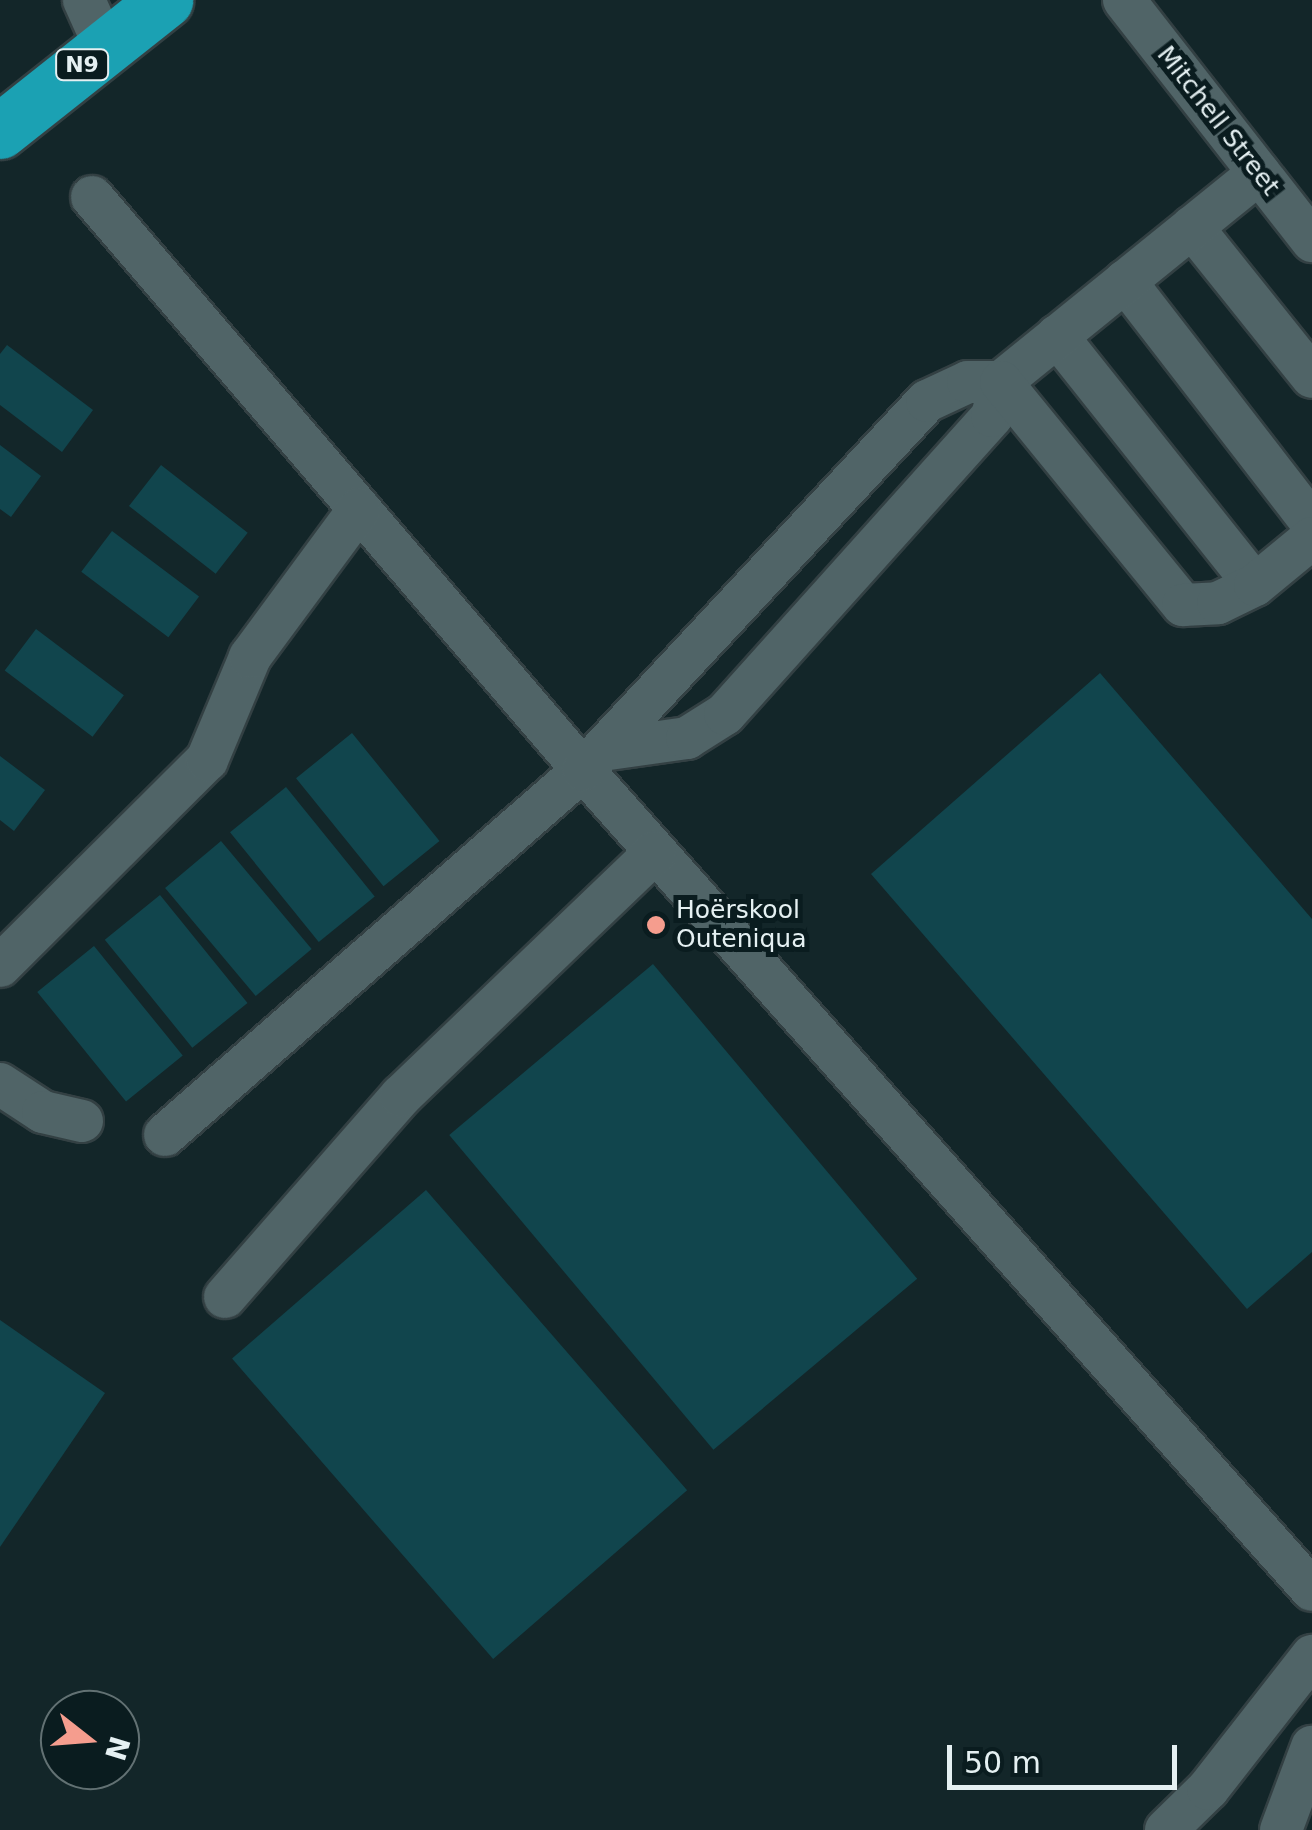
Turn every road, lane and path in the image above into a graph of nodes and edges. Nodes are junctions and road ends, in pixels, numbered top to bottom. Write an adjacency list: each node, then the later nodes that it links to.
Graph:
1 (165, 0): 3 (highway, N9)
2 (1124, 0): 5 (street, Mitchell Street)
3 (94, 24): 4 (highway, N9)
4 (4, 116)
5 (1258, 174): 7 (street); 8 (street, Mitchell Street)
6 (92, 197): 13 (street)
7 (1192, 227): 9 (street); 11 (street)
8 (1312, 242)
9 (1126, 281): 10 (street); 14 (street)
10 (1057, 336): 12 (street); 16 (street)
11 (1312, 377)
12 (1001, 382): 16 (street); 17 (street); 17 (street)
13 (359, 509): 17 (street); 19 (street)
14 (1312, 523)
15 (1312, 538): 16 (street)
16 (1256, 585)
17 (592, 760): 18 (street); 22 (street)
18 (655, 852): 23 (street); 24 (street)
19 (0, 966)
20 (0, 1084): 21 (street)
21 (82, 1121)
22 (164, 1135)
23 (225, 1297)
24 (1312, 1590)
25 (1312, 1656): 27 (street)
26 (1312, 1748): 28 (street)
27 (1166, 1830)
28 (1281, 1830)

